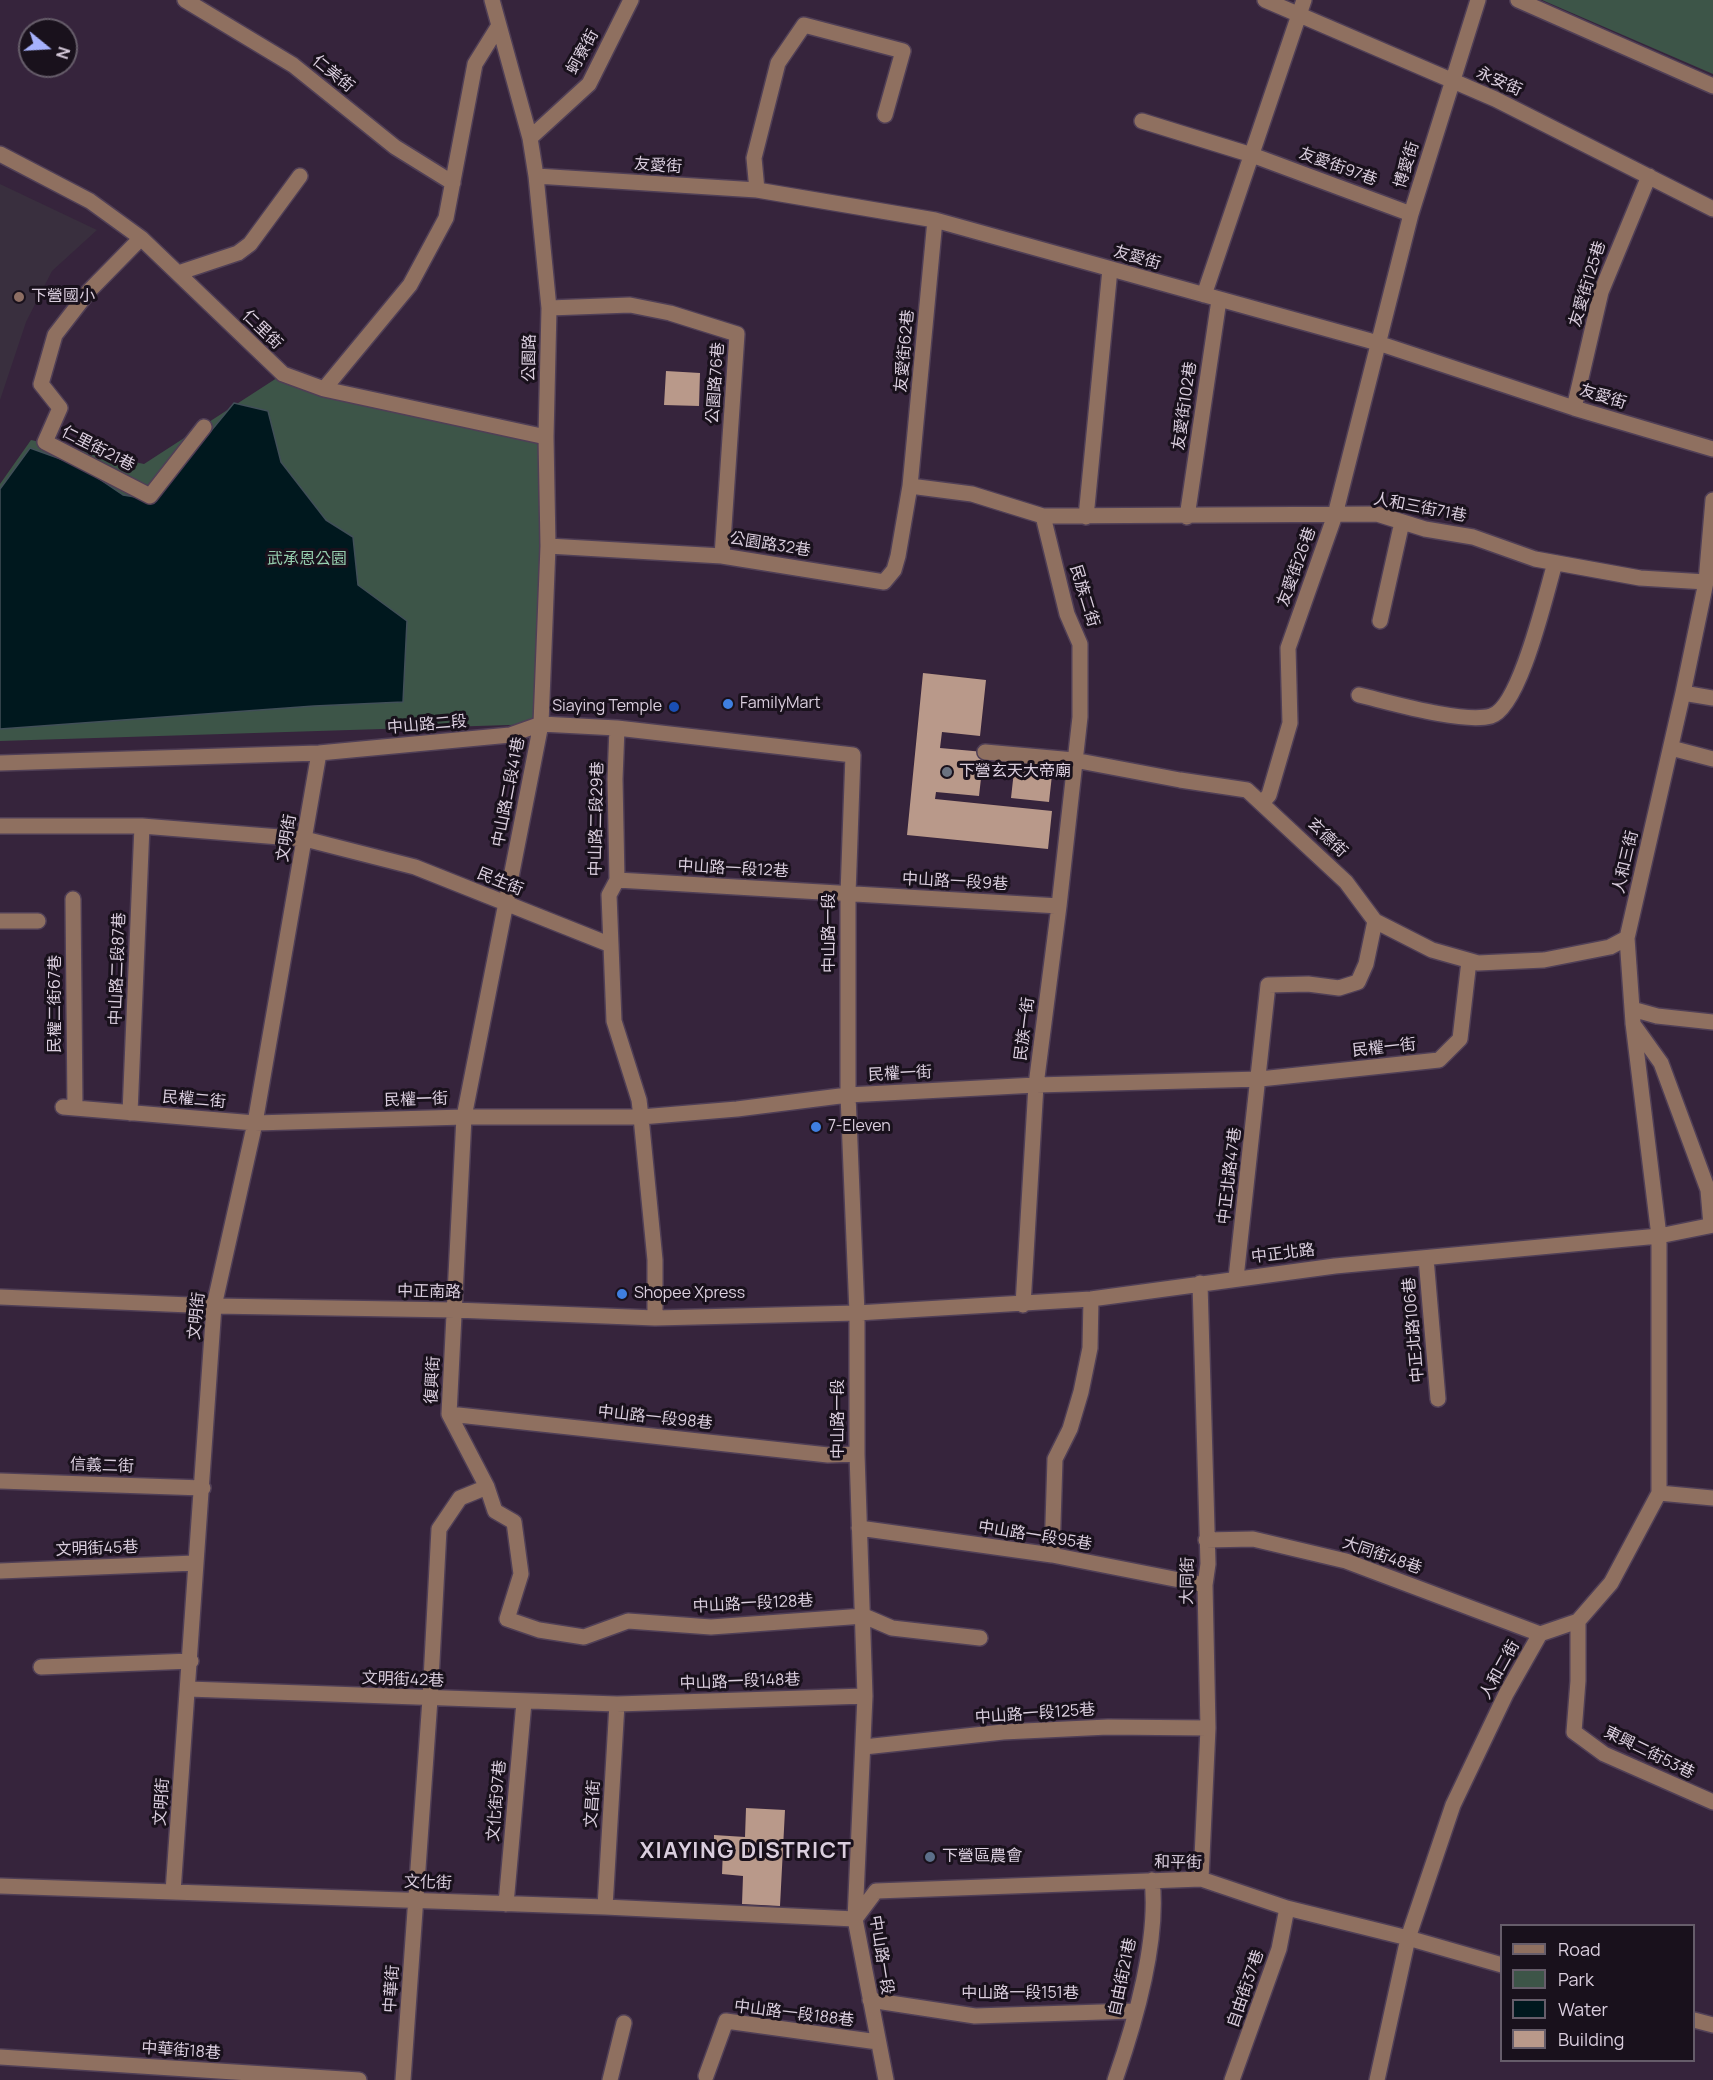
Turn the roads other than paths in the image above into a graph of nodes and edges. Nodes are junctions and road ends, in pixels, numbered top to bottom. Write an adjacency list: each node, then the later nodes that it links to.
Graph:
1 (185, 0): 19 (street, 仁美街)
2 (492, 0): 8 (street, 公園路)
3 (631, 0): 13 (street, 蚵寮街)
4 (1265, 0): 7 (street, 永安街)
5 (1478, 0): 9 (street, 博愛街)
6 (1518, 0): 10 (street)
7 (1301, 6): 9 (street, 永安街); 15 (street)
8 (498, 27): 13 (street, 公園路); 19 (street)
9 (1452, 81): 18 (street, 永安街); 22 (street, 博愛街)
10 (1713, 86)
11 (885, 115): 20 (street)
12 (1142, 121): 15 (street, 友愛街97巷)
13 (530, 138): 17 (street, 公園路)
14 (0, 154): 24 (street, 仁里街)
15 (1252, 155): 22 (street, 友愛街97巷); 27 (street)
16 (300, 176): 26 (street)
17 (536, 176): 20 (street, 友愛街); 29 (street, 公園路)
18 (1650, 176): 21 (street, 永安街); 32 (street, 友愛街125巷)
19 (453, 183): 31 (street)
20 (757, 190): 23 (street, 友愛街)
21 (1713, 209)
22 (1411, 214): 30 (street, 博愛街)
23 (935, 220): 25 (street, 友愛街); 36 (street, 友愛街62巷)
24 (141, 238): 26 (street, 仁里街); 33 (street, 仁里街21巷)
25 (1110, 268): 27 (street, 友愛街); 40 (street)
26 (178, 273): 31 (street, 仁里街)
27 (1204, 295): 28 (street, 友愛街)
28 (1219, 300): 30 (street, 友愛街); 41 (street, 友愛街102巷)
29 (549, 308): 34 (street, 公園路); 44 (street, 公園路76巷)
30 (1378, 343): 32 (street, 友愛街); 38 (street, 友愛街26巷)
31 (324, 390): 34 (street, 仁里街)
32 (1574, 408): 35 (street, 友愛街)
33 (204, 427)
34 (546, 437): 43 (street, 公園路)
35 (1713, 449)
36 (910, 486): 39 (street, 人和三街71巷); 44 (street, 公園路32巷)
37 (1713, 503): 46 (street, 人和三街)
38 (1335, 515): 41 (street, 人和三街71巷); 42 (street, 人和三街71巷); 60 (street, 友愛街26巷)
39 (1043, 516): 40 (street, 人和三街71巷); 58 (street, 民族二街)
40 (1086, 517): 41 (street, 人和三街71巷)
41 (1186, 517)
42 (1402, 522): 45 (street, 人和三街71巷); 47 (street)
43 (548, 546): 44 (street, 公園路32巷); 51 (street, 公園路)
44 (722, 556)
45 (1555, 562): 46 (street, 人和三街71巷); 49 (street)
46 (1706, 582): 48 (street, 人和三街)
47 (1380, 621)
48 (1683, 693): 50 (street); 53 (street, 人和三街)
49 (1359, 695)
50 (1713, 698)
51 (540, 724): 52 (street, 中山路二段); 55 (street, 中山路二段); 67 (street, 中山路二段41巷)
52 (617, 728): 56 (street, 中山路二段); 64 (street, 中山路二段29巷)
53 (1671, 748): 57 (street); 72 (street, 人和三街)
54 (985, 752): 58 (street, 玄德街)
55 (319, 753): 59 (street, 中山路二段); 63 (street, 文明街)
56 (853, 755): 65 (street, 中山路一段)
57 (1713, 759)
58 (1074, 760): 60 (street, 玄德街); 68 (street, 民族一街)
59 (0, 763)
60 (1262, 803): 71 (street, 玄德街)
61 (0, 826): 62 (street, 民生街)
62 (142, 826): 63 (street, 民生街); 81 (street, 中山路二段87巷)
63 (305, 839): 67 (street, 民生街); 84 (street, 文明街)
64 (617, 880): 65 (street, 中山路一段12巷); 73 (street, 中山路二段29巷)
65 (848, 894): 68 (street, 中山路一段9巷); 79 (street, 中山路一段)
66 (73, 899): 80 (street, 民權二街67巷)
67 (506, 903): 73 (street, 民生街); 82 (street, 復興街)
68 (1059, 906): 78 (street, 民族一街)
69 (0, 921): 70 (street)
70 (38, 921)
71 (1375, 921): 74 (street, 玄德街); 77 (street, 中正北路47巷)
72 (1627, 938): 74 (street, 玄德街); 75 (street, 人和三街)
73 (611, 945): 83 (street)
74 (1469, 961): 77 (street, 民權一街)
75 (1632, 1016): 76 (street); 85 (street); 86 (street, 人和三街)
76 (1713, 1022)
77 (1260, 1079): 78 (street, 民權一街); 88 (street, 中正北路47巷)
78 (1036, 1085): 79 (street, 民權一街); 92 (street, 民族一街)
79 (848, 1095): 83 (street, 民權一街); 95 (street, 中山路一段)
80 (69, 1107): 81 (street, 民權二街)
81 (130, 1113): 84 (street, 民權二街)
82 (464, 1117): 83 (street, 民權一街); 84 (street, 民權一街); 94 (street, 復興街)
83 (641, 1117): 96 (street)
84 (255, 1123): 93 (street, 文明街)
85 (1712, 1225): 86 (street, 中正北路)
86 (1659, 1236): 87 (street, 中正北路); 103 (street)
87 (1426, 1258): 88 (street, 中正北路); 97 (street, 中正北路106巷)
88 (1236, 1278): 89 (street, 中正北路)
89 (1200, 1283): 91 (street, 中正北路); 106 (street, 大同街)
90 (0, 1297): 93 (street, 中正南路)
91 (1091, 1299): 92 (street, 中正北路); 107 (street)
92 (1023, 1305): 95 (street, 中正北路)
93 (214, 1306): 94 (street, 中正南路); 102 (street, 文明街)
94 (455, 1310): 96 (street, 中正南路); 98 (street, 復興街)
95 (857, 1312): 96 (street, 中正南路); 99 (street, 中山路一段)
96 (655, 1318)
97 (1438, 1399)
98 (449, 1414): 99 (street, 中山路一段98巷); 101 (street, 復興街)
99 (857, 1454): 105 (street, 中山路一段)
100 (0, 1481): 102 (street, 信義二街)
101 (487, 1487): 111 (street, 中山路一段128巷); 119 (street)
102 (203, 1488): 108 (street, 文明街)
103 (1659, 1493): 104 (street); 112 (street)
104 (1713, 1498)
105 (860, 1528): 107 (street, 中山路一段95巷); 111 (street, 中山路一段)
106 (1206, 1540): 110 (street, 大同街); 113 (street, 大同街48巷)
107 (1052, 1555): 110 (street, 中山路一段95巷)
108 (195, 1563): 109 (street, 文明街45巷); 115 (street, 文明街)
109 (0, 1571)
110 (1204, 1585): 122 (street, 大同街)
111 (864, 1616): 114 (street); 118 (street, 中山路一段)
112 (1578, 1621): 113 (street, 人和二街); 124 (street, 東興二街53巷)
113 (1540, 1634): 134 (street, 人和二街)
114 (980, 1638)
115 (190, 1661): 116 (street); 117 (street, 文明街)
116 (41, 1667)
117 (188, 1689): 119 (street, 文明街42巷); 128 (street, 文明街)
118 (865, 1696): 121 (street, 中山路一段148巷); 123 (street, 中山路一段)
119 (430, 1700): 120 (street, 文明街42巷); 129 (street)
120 (524, 1702): 121 (street, 文明街42巷); 130 (street, 文化街97巷)
121 (617, 1704): 131 (street, 文昌街)
122 (1208, 1728): 123 (street, 中山路一段125巷); 125 (street, 大同街)
123 (864, 1747): 133 (street, 中山路一段)
124 (1713, 1802)
125 (1201, 1879): 126 (street, 和平街); 132 (street, 和平街)
126 (1152, 1880): 133 (street, 和平街); 137 (street, 自由街21巷)
127 (0, 1886): 128 (street, 文化街)
128 (174, 1892): 129 (street, 文化街)
129 (416, 1901): 130 (street, 文化街); 146 (street, 中華街)
130 (506, 1904): 131 (street, 文化街)
131 (605, 1907): 133 (street, 文化街)
132 (1287, 1908): 134 (street, 和平街); 150 (street, 自由街37巷)
133 (855, 1918): 136 (street, 中山路一段)
134 (1408, 1938): 135 (street, 和平街); 144 (street, 人和二街)
135 (1500, 1964)
136 (870, 2000): 137 (street, 中山路一段151巷); 141 (street, 中山路一段)
137 (1134, 2011): 149 (street, 自由街21巷)
138 (1695, 2020): 140 (street)
139 (624, 2023): 147 (street)
140 (1713, 2025)
141 (878, 2042): 143 (street, 中山路一段188巷); 148 (street, 中山路一段)
142 (0, 2057): 145 (street, 中華街18巷)
143 (706, 2076)
144 (1381, 2079)
145 (359, 2080)
146 (403, 2080)
147 (610, 2080)
148 (886, 2080)
149 (1115, 2080)
150 (1232, 2080)

